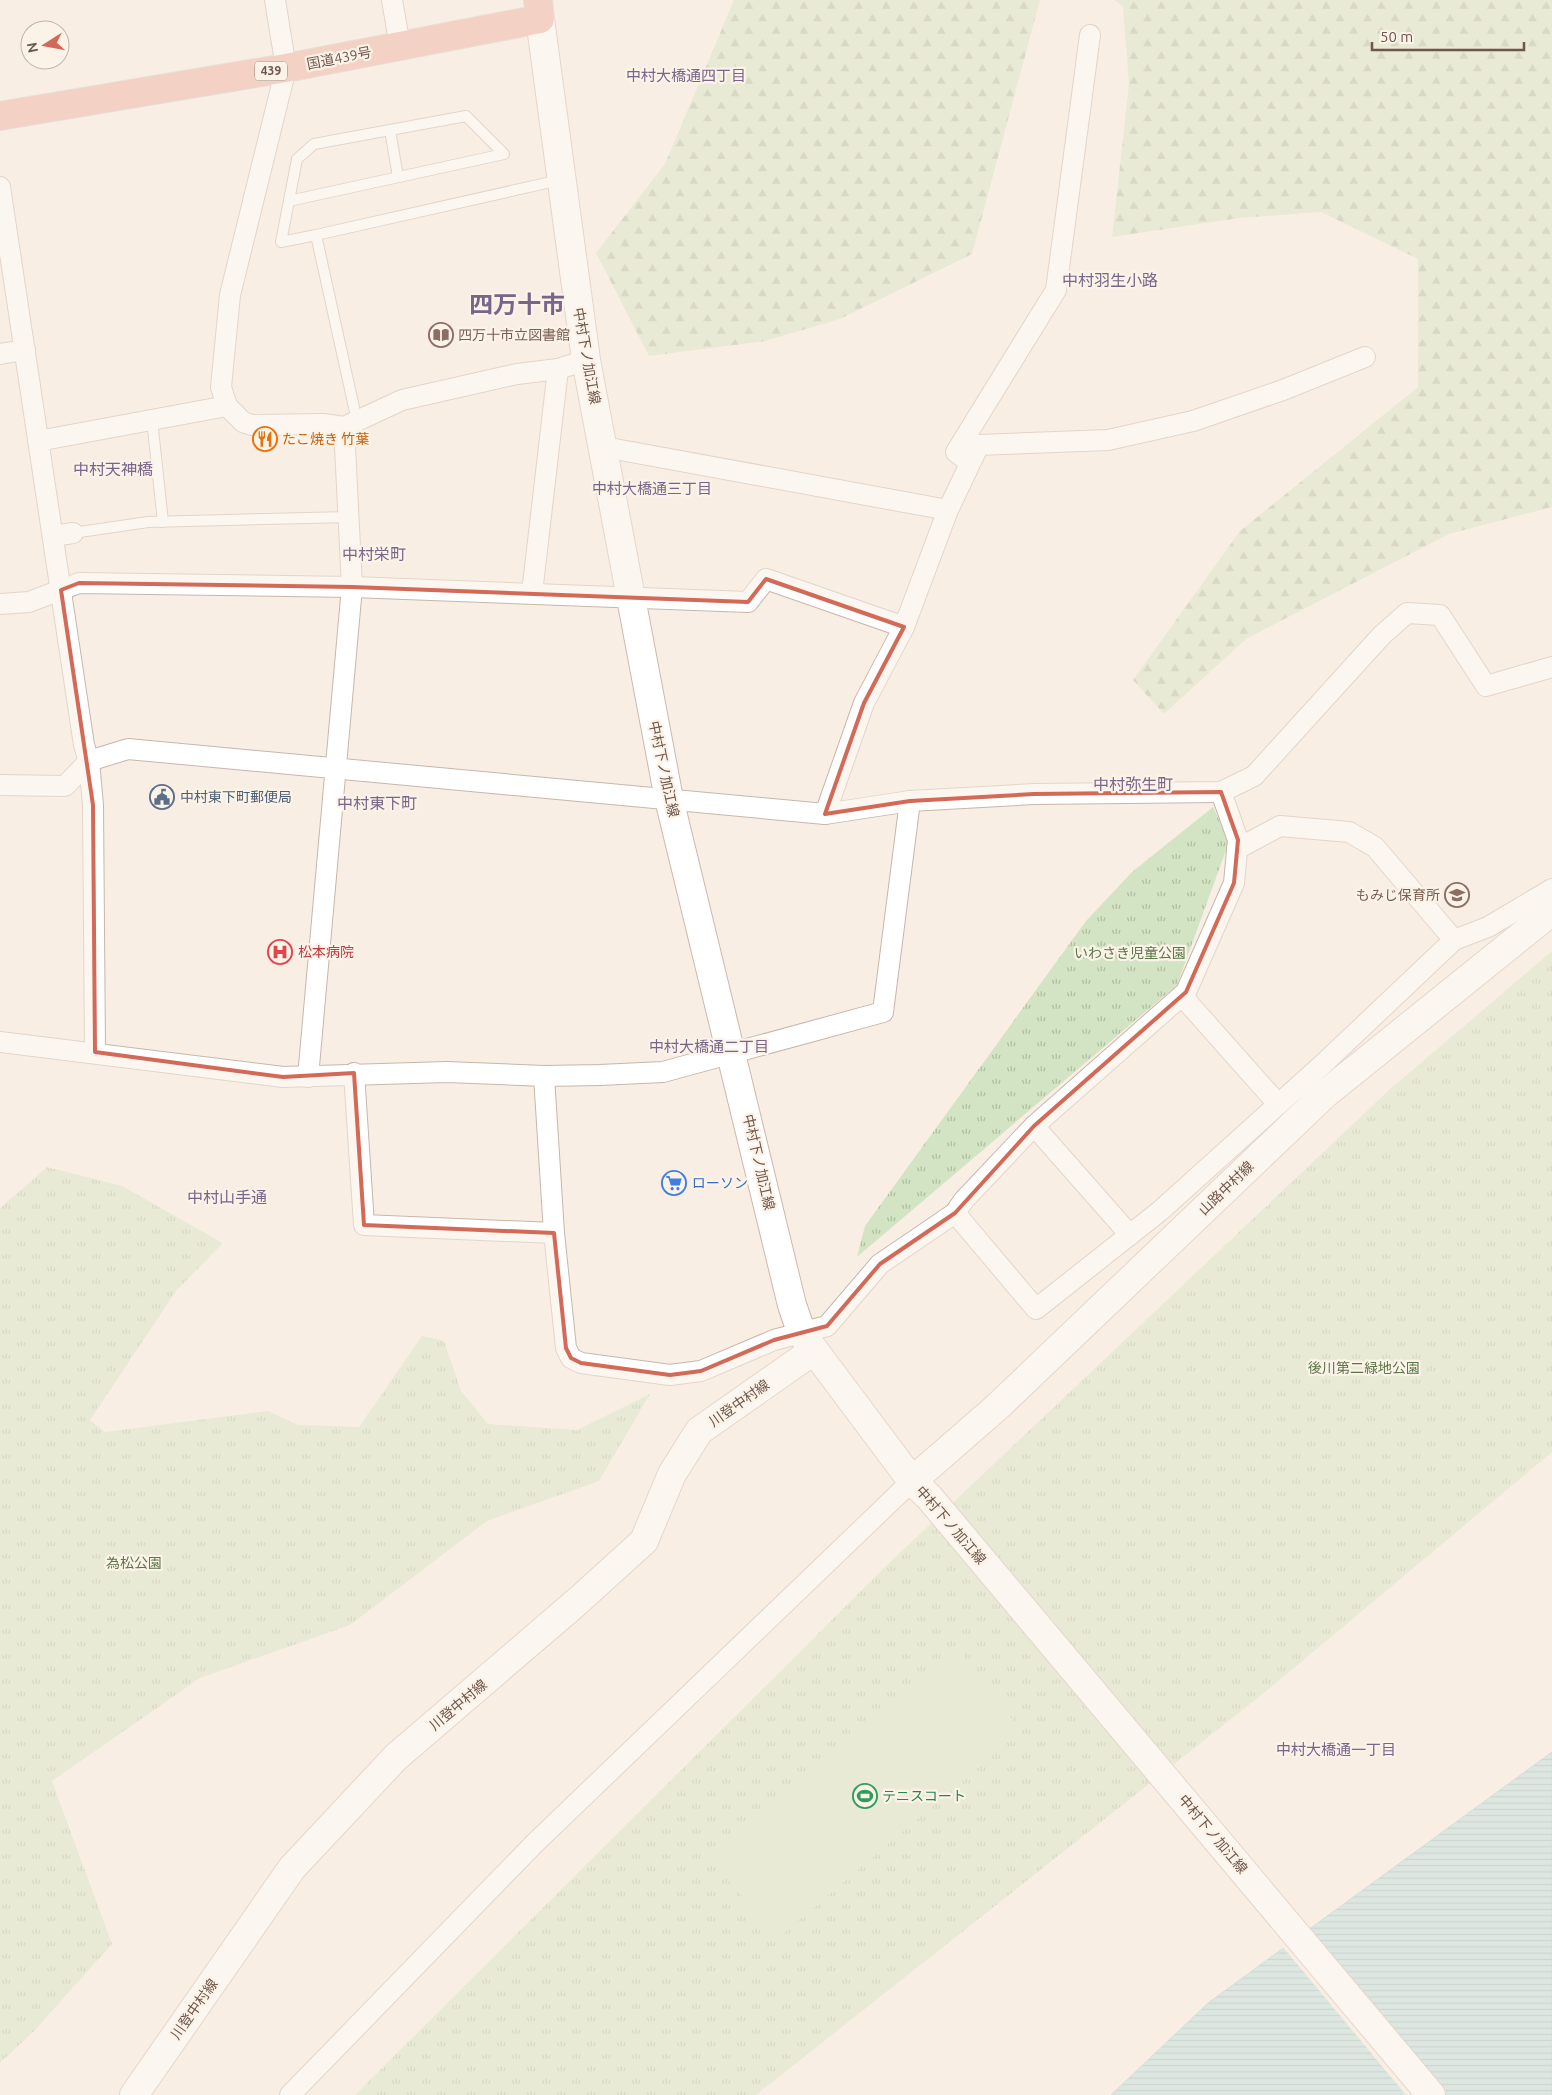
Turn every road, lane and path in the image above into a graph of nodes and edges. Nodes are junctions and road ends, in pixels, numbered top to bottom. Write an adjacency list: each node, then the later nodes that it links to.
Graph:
1 (275, 0): 6 (street)
2 (392, 0): 5 (street)
3 (539, 10): 5 (highway, 国道439号 / 439); 10 (main road, 中村下ノ加江線)
4 (1090, 35): 24 (street)
5 (400, 46): 6 (highway, 国道439号 / 439)
6 (286, 68): 7 (highway, 国道439号 / 439); 19 (street)
7 (0, 116)
8 (390, 130): 9 (lane); 9 (lane); 12 (lane)
9 (398, 177): 12 (lane)
10 (561, 180): 13 (lane); 17 (main road, 中村下ノ加江線)
11 (0, 187): 14 (street)
12 (289, 201): 13 (lane)
13 (316, 235): 21 (lane)
14 (25, 350): 15 (street); 22 (street)
15 (0, 354)
16 (1365, 357): 24 (street)
17 (586, 360): 18 (street); 23 (main road, 中村下ノ加江線)
18 (558, 369): 21 (street); 32 (street)
19 (227, 406): 20 (street); 21 (street)
20 (152, 420): 22 (street); 27 (lane)
21 (350, 424): 26 (street)
22 (38, 441): 29 (street)
23 (604, 447): 25 (street); 33 (main road, 中村下ノ加江線)
24 (969, 462): 25 (street)
25 (948, 510): 35 (street)
26 (350, 517): 27 (lane); 30 (street)
27 (163, 522): 28 (lane)
28 (73, 533): 29 (street)
29 (53, 536): 31 (street)
30 (352, 587): 31 (street); 32 (street); 38 (street)
31 (61, 590): 34 (street); 37 (street)
32 (532, 593): 33 (street)
33 (631, 599): 35 (street); 41 (main road, 中村下ノ加江線)
34 (0, 604)
35 (904, 628): 43 (street)
36 (1552, 667): 40 (street)
37 (89, 761): 38 (street); 39 (street); 50 (street)
38 (336, 768): 41 (street); 54 (street)
39 (0, 784)
40 (1221, 792): 42 (street); 44 (street)
41 (669, 798): 43 (street); 51 (main road, 中村下ノ加江線)
42 (910, 801): 43 (street); 51 (street)
43 (825, 814)
44 (1237, 850): 47 (street); 48 (street)
45 (1552, 889): 47 (street)
46 (1552, 911): 61 (main road, 山路中村線)
47 (1454, 940): 55 (street)
48 (1182, 996): 55 (street); 56 (street)
49 (0, 1042): 50 (street)
50 (96, 1052): 54 (street)
51 (733, 1054): 53 (street); 60 (main road, 中村下ノ加江線)
52 (354, 1074): 53 (street); 54 (street); 58 (street)
53 (544, 1076): 58 (street)
54 (308, 1077)
55 (1278, 1104): 59 (street)
56 (1034, 1126): 57 (street); 59 (street)
57 (955, 1213): 59 (street); 60 (street)
58 (554, 1233): 60 (street)
59 (1130, 1235)
60 (807, 1343): 61 (main road, 中村下ノ加江線); 62 (main road, 川登中村線)
61 (921, 1489): 63 (street); 64 (main road, 中村下ノ加江線)
62 (134, 2095)
63 (290, 2095)
64 (1431, 2095)

